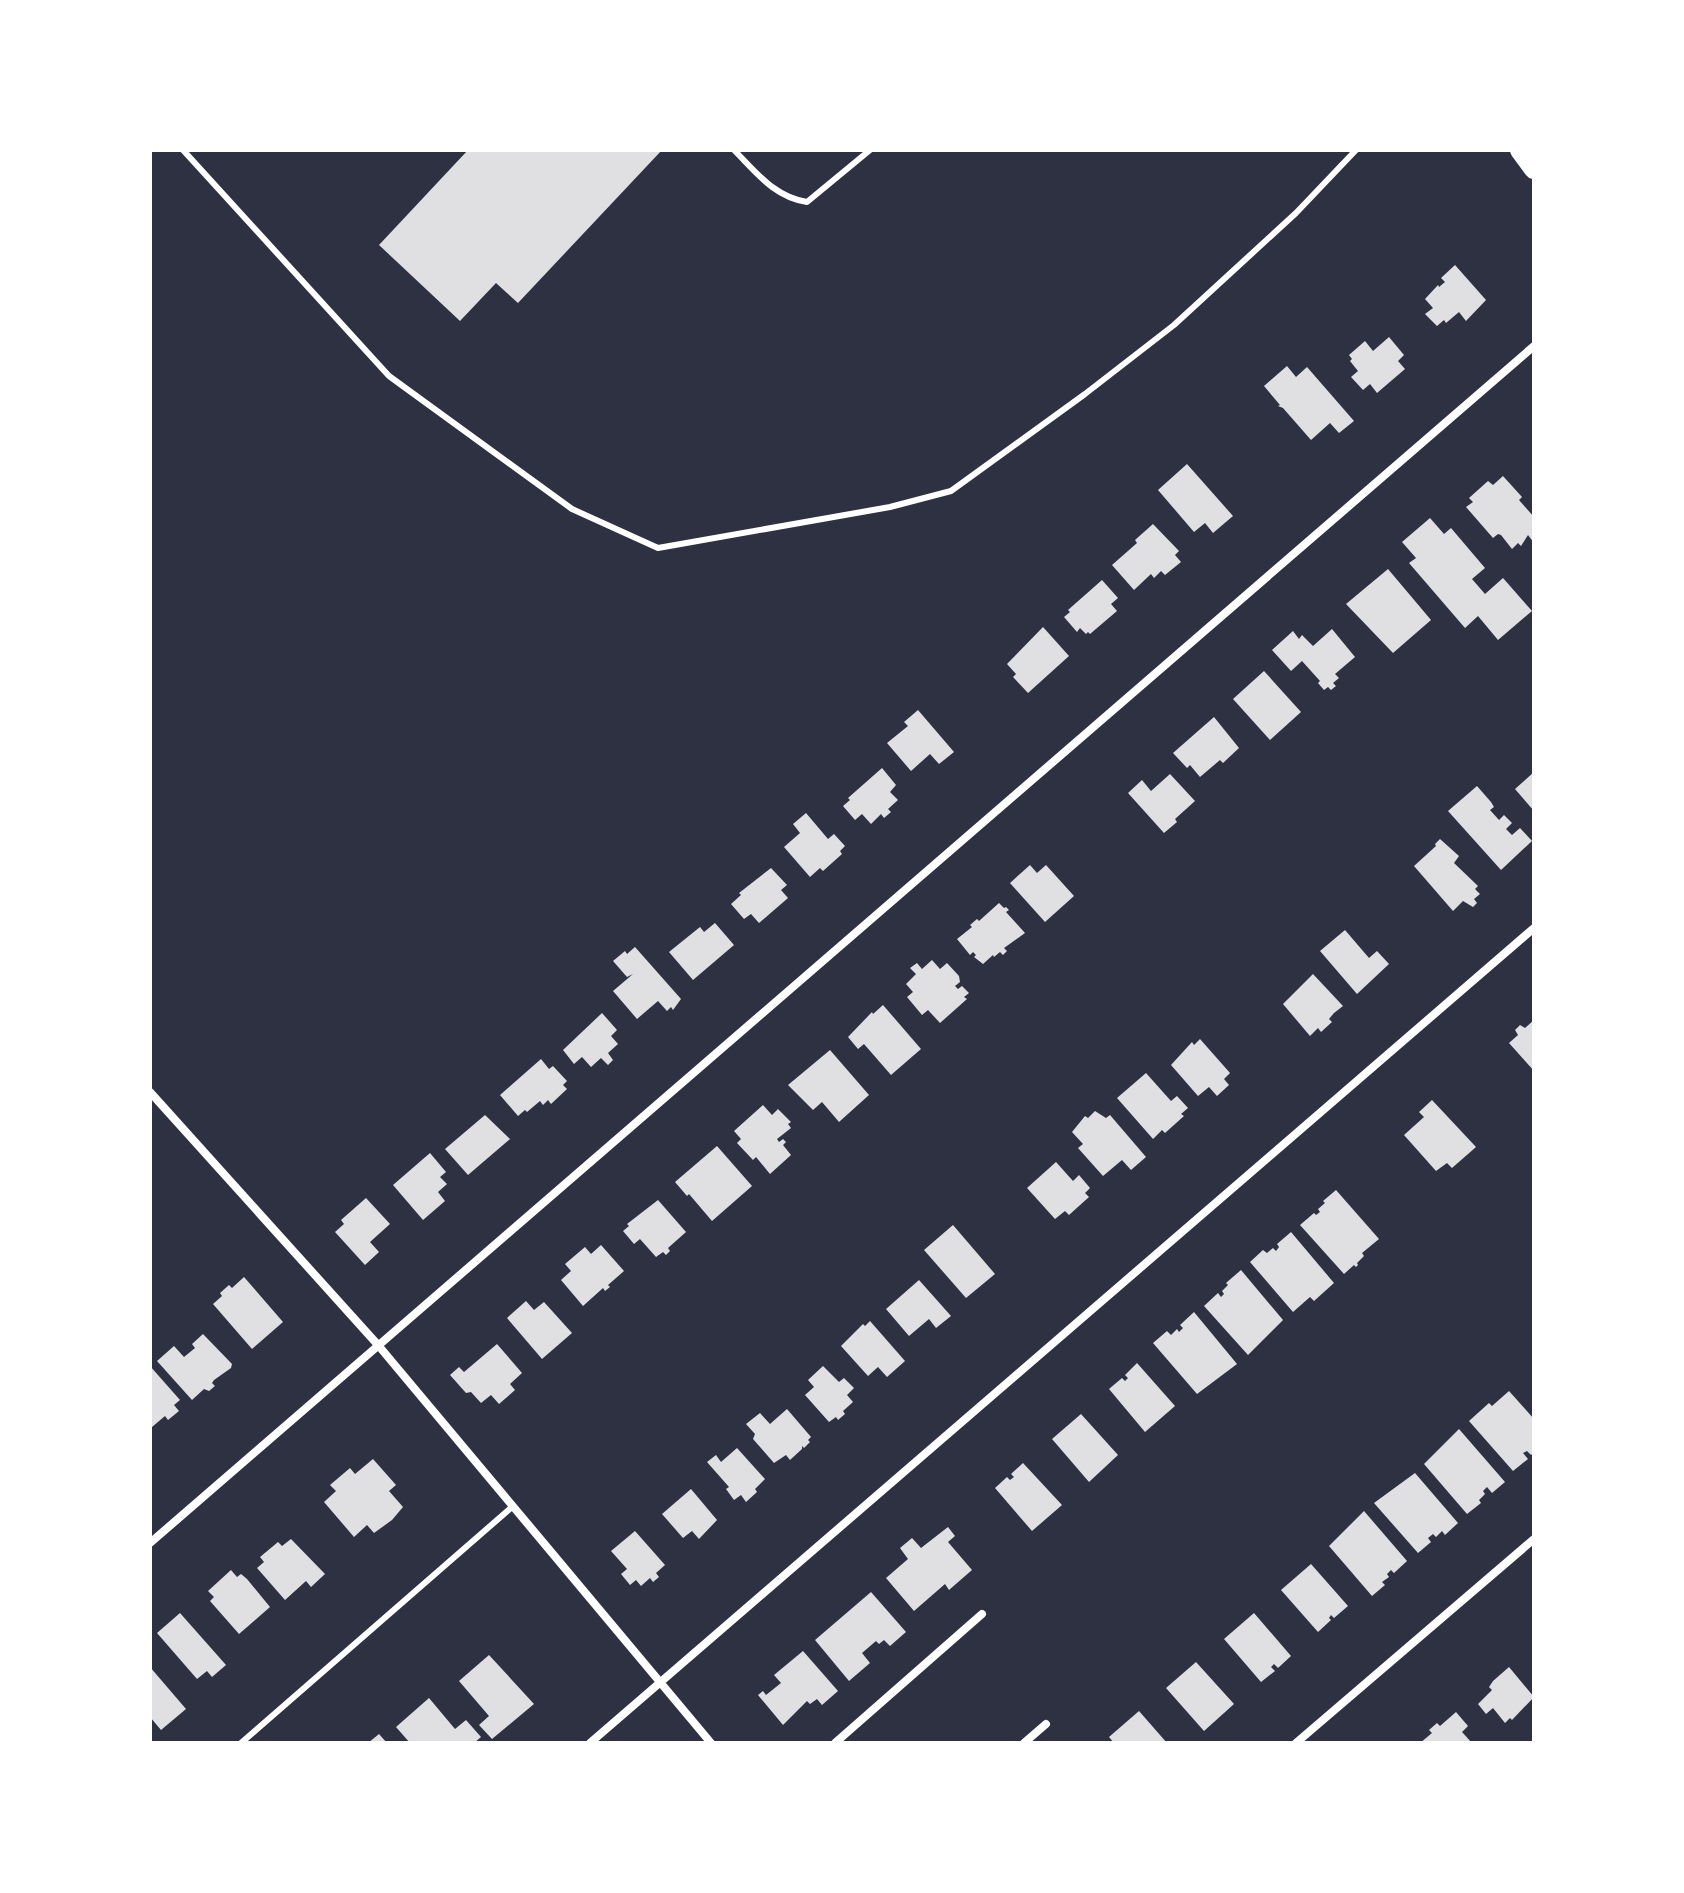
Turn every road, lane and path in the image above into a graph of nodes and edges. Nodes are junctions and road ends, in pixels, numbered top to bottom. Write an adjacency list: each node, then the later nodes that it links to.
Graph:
1 (183, 150): 4 (lane)
2 (734, 150): 3 (lane)
3 (870, 150)
4 (1356, 150)
5 (1520, 150): 6 (main road)
6 (1534, 169)
7 (1534, 346): 10 (street)
8 (1534, 928): 15 (street)
9 (150, 1092): 10 (street)
10 (378, 1345): 11 (street); 13 (street)
11 (512, 1507): 15 (street); 17 (lane)
12 (1534, 1539): 22 (street)
13 (150, 1543)
14 (982, 1614): 20 (street)
15 (659, 1683): 18 (street); 19 (street)
16 (1046, 1724): 21 (street)
17 (241, 1743)
18 (590, 1743)
19 (711, 1743)
20 (835, 1743)
21 (1024, 1743)
22 (1296, 1743)

